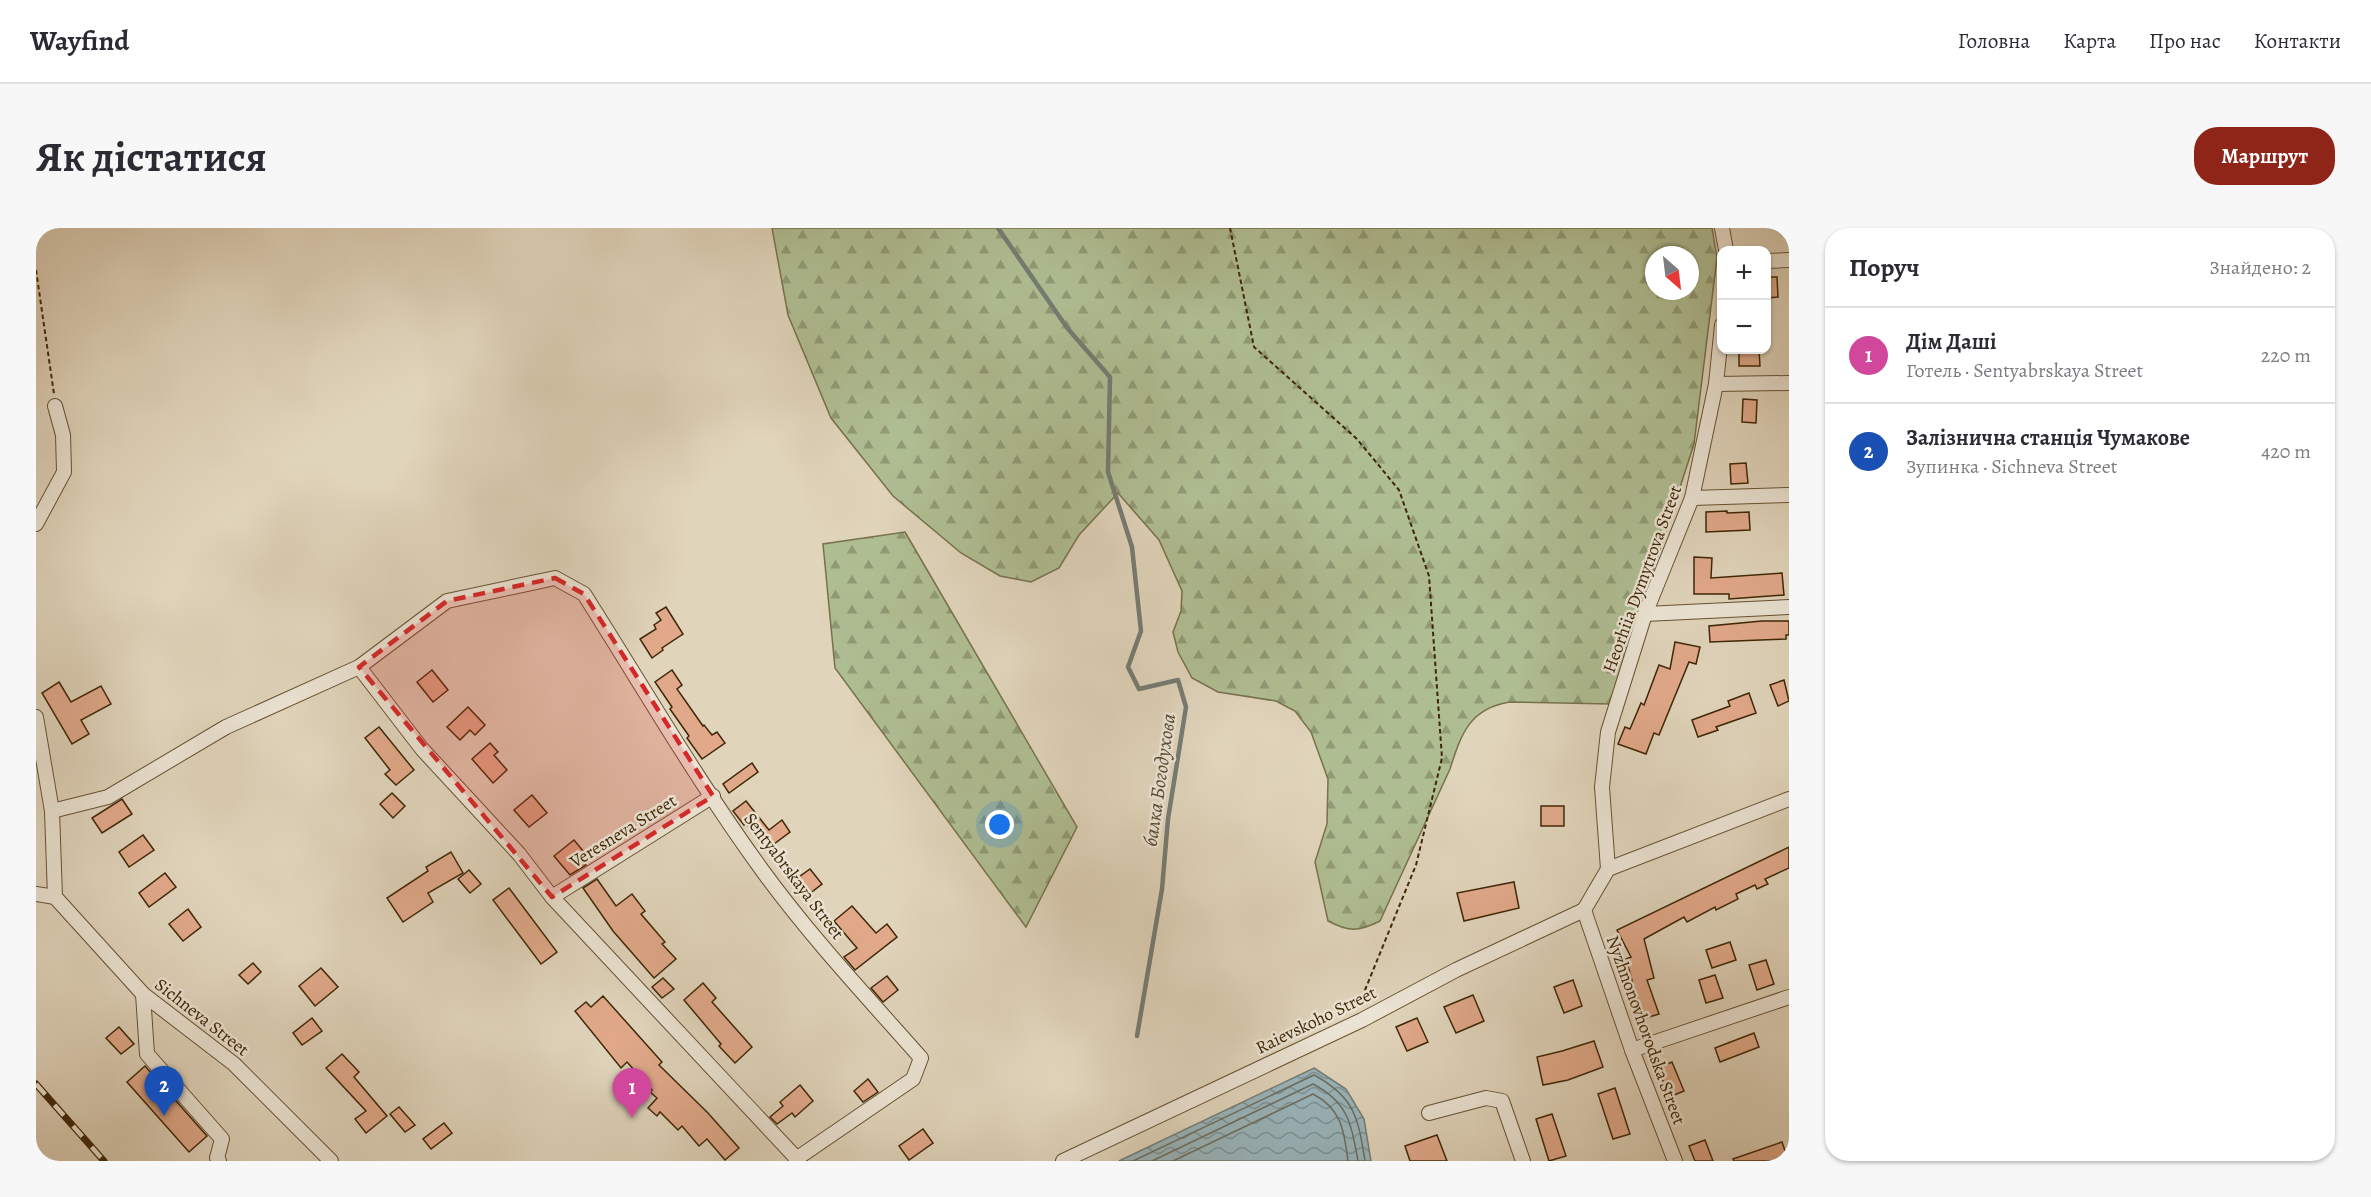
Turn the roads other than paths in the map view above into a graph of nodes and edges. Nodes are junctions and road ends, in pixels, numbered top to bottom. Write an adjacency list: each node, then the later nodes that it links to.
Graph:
1 (1722, 228): 2 (street)
2 (1725, 246)
3 (1789, 260): 4 (street)
4 (1771, 261)
5 (1719, 354): 7 (street, Heorhiia Dymytrova Street)
6 (1789, 383): 7 (street)
7 (1716, 384): 10 (street, Heorhiia Dymytrova Street)
8 (55, 406): 11 (street)
9 (1789, 495): 10 (street)
10 (1692, 498): 13 (street, Heorhiia Dymytrova Street)
11 (36, 524)
12 (1789, 607): 13 (street)
13 (1645, 614): 19 (street, Heorhiia Dymytrova Street)
14 (359, 667): 16 (street, Sentyabrskaya Street); 18 (street); 22 (street, Sentyabrskaya Street)
15 (36, 717): 18 (street)
16 (712, 796): 22 (street, Veresneva Street); 28 (street, Sentyabrskaya Street)
17 (1789, 799): 19 (street)
18 (52, 811): 21 (street)
19 (1608, 868): 23 (street)
20 (36, 894): 21 (street)
21 (55, 897): 24 (street, Sichneva Street)
22 (552, 897): 28 (street, Sentyabrskaya Street)
23 (1584, 910): 26 (street, Nyzhnonovhorodska Street); 31 (street, Raievskoho Street)
24 (143, 994): 29 (street); 30 (street, Sichneva Street)
25 (1789, 997): 26 (street)
26 (1632, 1050): 33 (street, Nyzhnonovhorodska Street)
27 (1430, 1113): 32 (street)
28 (797, 1160)
29 (219, 1161)
30 (331, 1161)
31 (1063, 1161)
32 (1523, 1161)
33 (1675, 1161)

